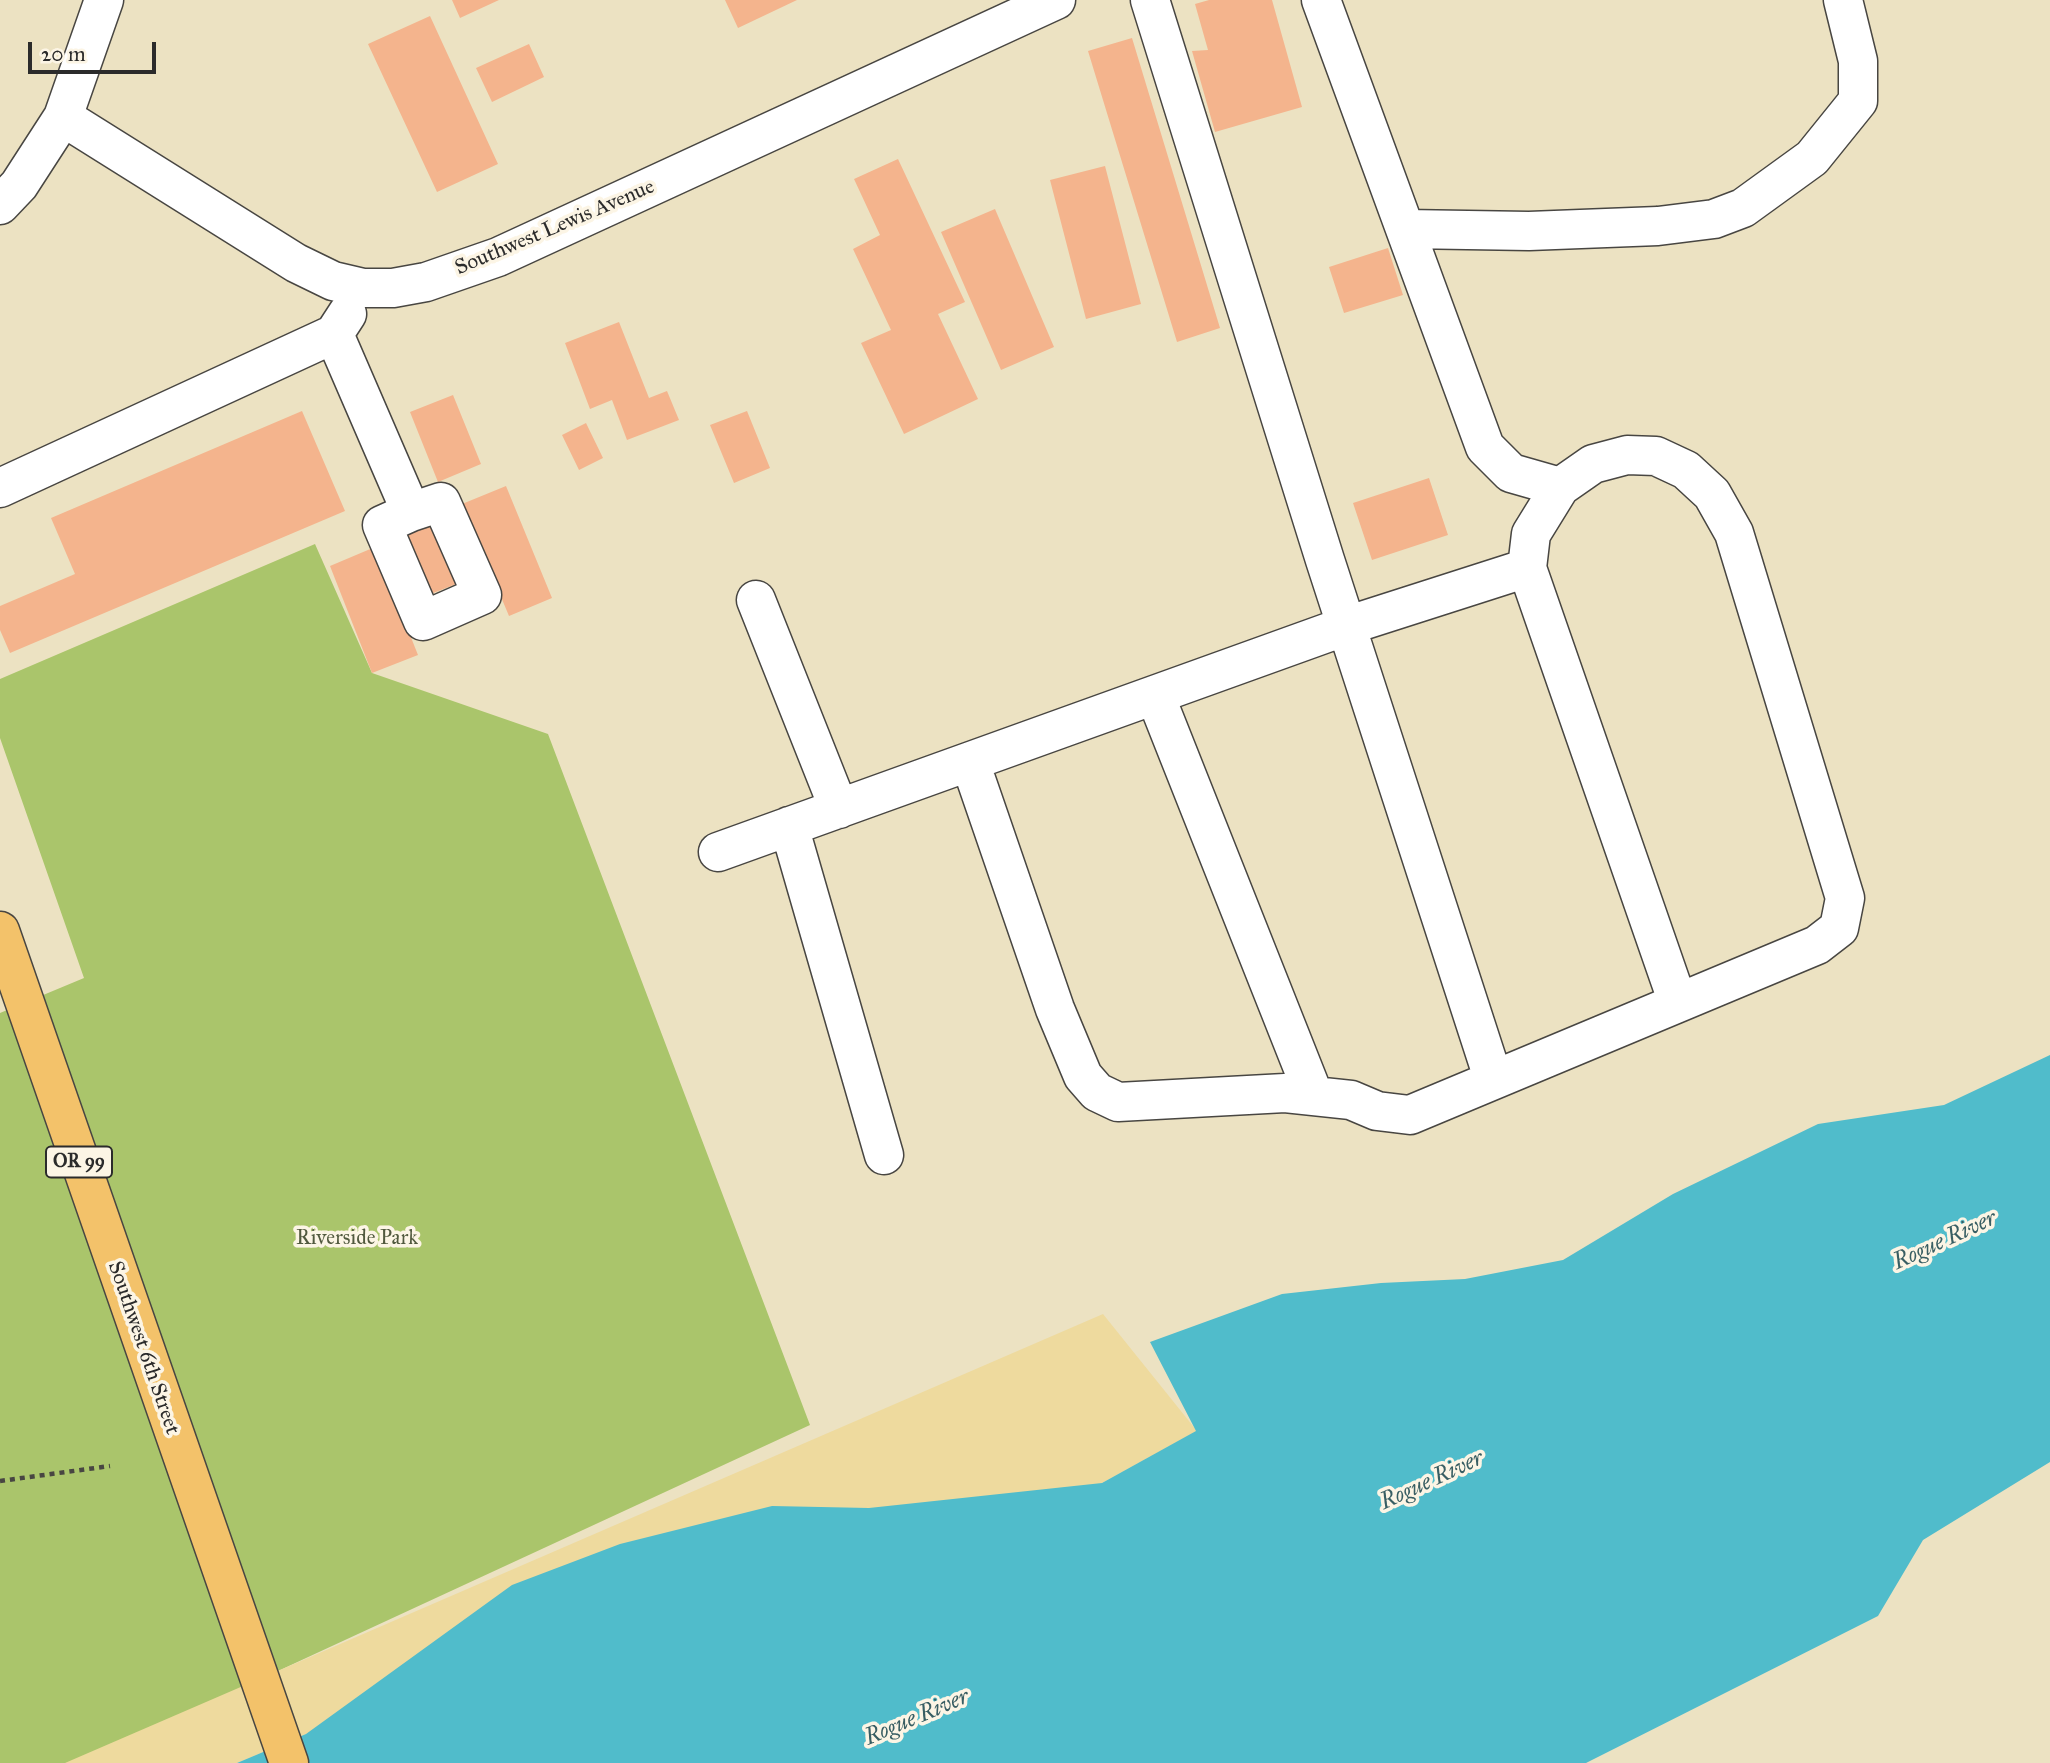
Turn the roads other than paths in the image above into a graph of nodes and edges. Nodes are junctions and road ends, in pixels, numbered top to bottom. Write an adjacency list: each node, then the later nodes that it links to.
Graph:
1 (104, 0): 6 (street)
2 (1056, 0): 9 (street, Southwest Lewis Avenue)
3 (1150, 0): 16 (street)
4 (1321, 0): 8 (street)
5 (1843, 0): 8 (street)
6 (63, 117): 7 (street); 9 (street, Southwest Lewis Avenue)
7 (0, 205)
8 (1406, 229): 11 (street)
9 (363, 288): 10 (street)
10 (334, 334): 12 (street); 13 (street)
11 (1560, 487): 14 (street); 23 (street)
12 (0, 488)
13 (411, 512)
14 (1527, 568): 16 (street); 23 (street)
15 (756, 600): 19 (street)
16 (1346, 626): 17 (street); 24 (street)
17 (1155, 695): 18 (street); 25 (street)
18 (970, 762): 19 (street); 25 (street)
19 (839, 808): 20 (street)
20 (789, 826): 21 (street); 26 (street)
21 (718, 852)
22 (0, 931): 27 (highway, Southwest 6th Street / OR 99)
23 (1678, 1003): 24 (street)
24 (1493, 1078): 25 (street)
25 (1314, 1096)
26 (884, 1155)
27 (289, 1763)

